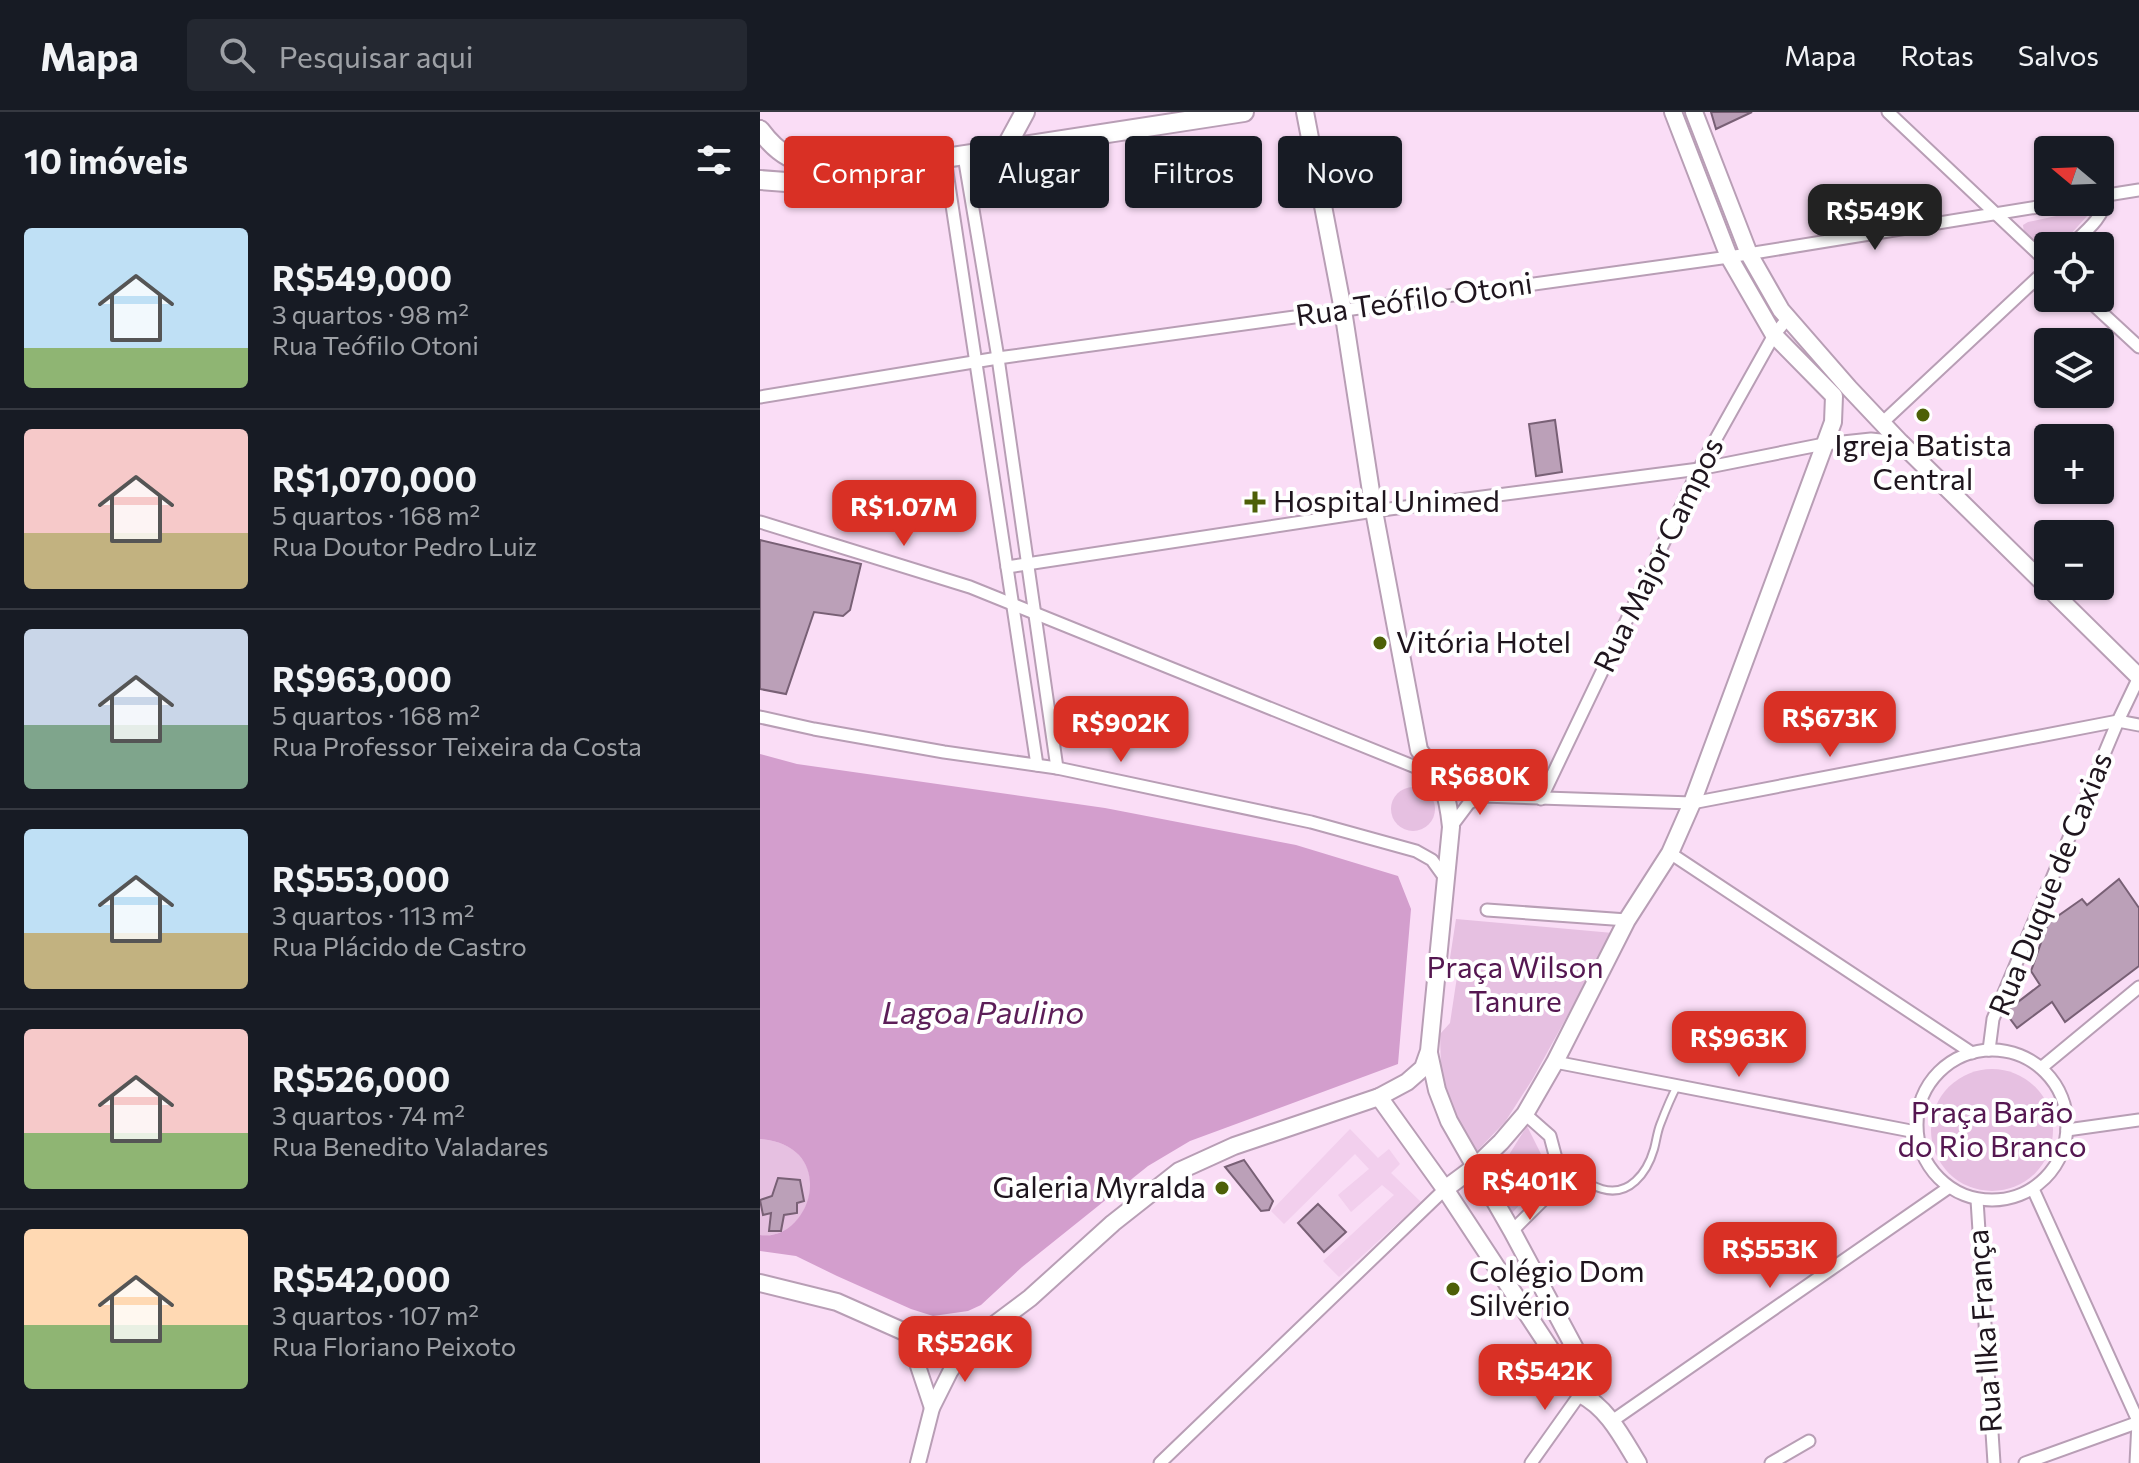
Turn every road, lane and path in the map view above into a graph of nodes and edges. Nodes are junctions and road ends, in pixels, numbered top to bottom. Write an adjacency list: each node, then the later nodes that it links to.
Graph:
1 (1025, 112): 8 (main road)
2 (1244, 112): 9 (main road)
3 (1305, 112): 27 (main road)
4 (1673, 112): 25 (main road)
5 (1694, 112): 24 (main road)
6 (1888, 112): 20 (street)
7 (760, 130): 10 (main road)
8 (1012, 136)
9 (1081, 136)
10 (784, 154)
11 (970, 155): 12 (main road)
12 (964, 156): 13 (main road); 32 (street)
13 (954, 158)
14 (784, 182): 15 (main road)
15 (760, 183)
16 (2139, 190): 17 (street)
17 (2114, 194)
18 (953, 208): 33 (street)
19 (2034, 208): 20 (street, Rua Teófilo Otoni)
20 (1997, 214): 23 (street); 24 (street, Rua Teófilo Otoni)
21 (2100, 216): 22 (street)
22 (2084, 232)
23 (2034, 252)
24 (1749, 254): 25 (street, Rua Teófilo Otoni); 29 (main road)
25 (1729, 257): 27 (street, Rua Teófilo Otoni); 30 (main road)
26 (2034, 279): 35 (street)
27 (1343, 310): 32 (street, Rua Teófilo Otoni); 39 (main road)
28 (2101, 312): 31 (street)
29 (1788, 318): 30 (street, Rua Major Campos); 35 (main road)
30 (1774, 335): 37 (main road); 38 (street, Rua Major Campos)
31 (2139, 347)
32 (998, 358): 33 (street, Rua Teófilo Otoni); 41 (street)
33 (976, 361): 34 (street, Rua Teófilo Otoni); 42 (street)
34 (760, 397)
35 (1883, 422): 36 (main road)
36 (1900, 442): 37 (street); 45 (main road)
37 (1824, 444): 38 (street); 54 (main road)
38 (1699, 469): 39 (street); 53 (street, Rua Major Campos)
39 (1374, 511): 41 (street); 51 (main road)
40 (760, 522): 43 (street)
41 (1026, 562): 42 (street); 44 (street)
42 (1007, 567): 43 (street)
43 (1013, 604): 44 (street); 49 (street)
44 (1033, 613): 50 (street); 51 (street)
45 (2139, 677): 47 (street, Rua Duque de Caxias)
46 (760, 717): 49 (street)
47 (2118, 721): 48 (street); 54 (street); 61 (street, Rua Duque de Caxias)
48 (2139, 725)
49 (1037, 765): 50 (street)
50 (1057, 768): 57 (street)
51 (1441, 777): 52 (street); 55 (main road)
52 (1505, 796): 53 (street); 55 (street)
53 (1541, 799): 54 (street)
54 (1692, 803): 56 (main road)
55 (1451, 827): 57 (main road)
56 (1670, 853): 59 (main road); 63 (street)
57 (1445, 878): 62 (main road)
58 (1487, 910): 59 (street)
59 (1627, 920): 64 (main road)
60 (2139, 987): 65 (street)
61 (1989, 1050): 63 (street); 65 (street)
62 (1429, 1051): 67 (main road); 72 (main road)
63 (1972, 1053): 71 (street)
64 (1555, 1062): 66 (street); 68 (main road)
65 (2041, 1068): 70 (street)
66 (1678, 1084): 71 (street); 73 (lane)
67 (1379, 1097): 75 (main road); 81 (main road)
68 (1525, 1114): 72 (main road); 73 (street)
69 (2139, 1120): 70 (street)
70 (2067, 1130): 76 (street)
71 (1916, 1132): 74 (street)
72 (1476, 1166): 75 (main road); 78 (main road)
73 (1558, 1166): 78 (street)
74 (1948, 1188): 77 (street); 84 (street)
75 (1445, 1189): 82 (main road); 88 (street)
76 (2033, 1189): 77 (street); 85 (street)
77 (1977, 1200): 92 (street, Rua Ilka França)
78 (1512, 1231): 82 (main road)
79 (760, 1283): 80 (main road)
80 (907, 1333): 81 (main road); 83 (street)
81 (970, 1343): 83 (street)
82 (1587, 1393): 84 (main road); 89 (street)
83 (932, 1408): 87 (street)
84 (1612, 1421): 90 (main road)
85 (2139, 1423): 93 (street); 94 (street)
86 (1809, 1441): 91 (street)
87 (918, 1463)
88 (1160, 1463)
89 (1531, 1463)
90 (1638, 1463)
91 (1771, 1463)
92 (1994, 1463)
93 (2025, 1463)
94 (2136, 1463)

